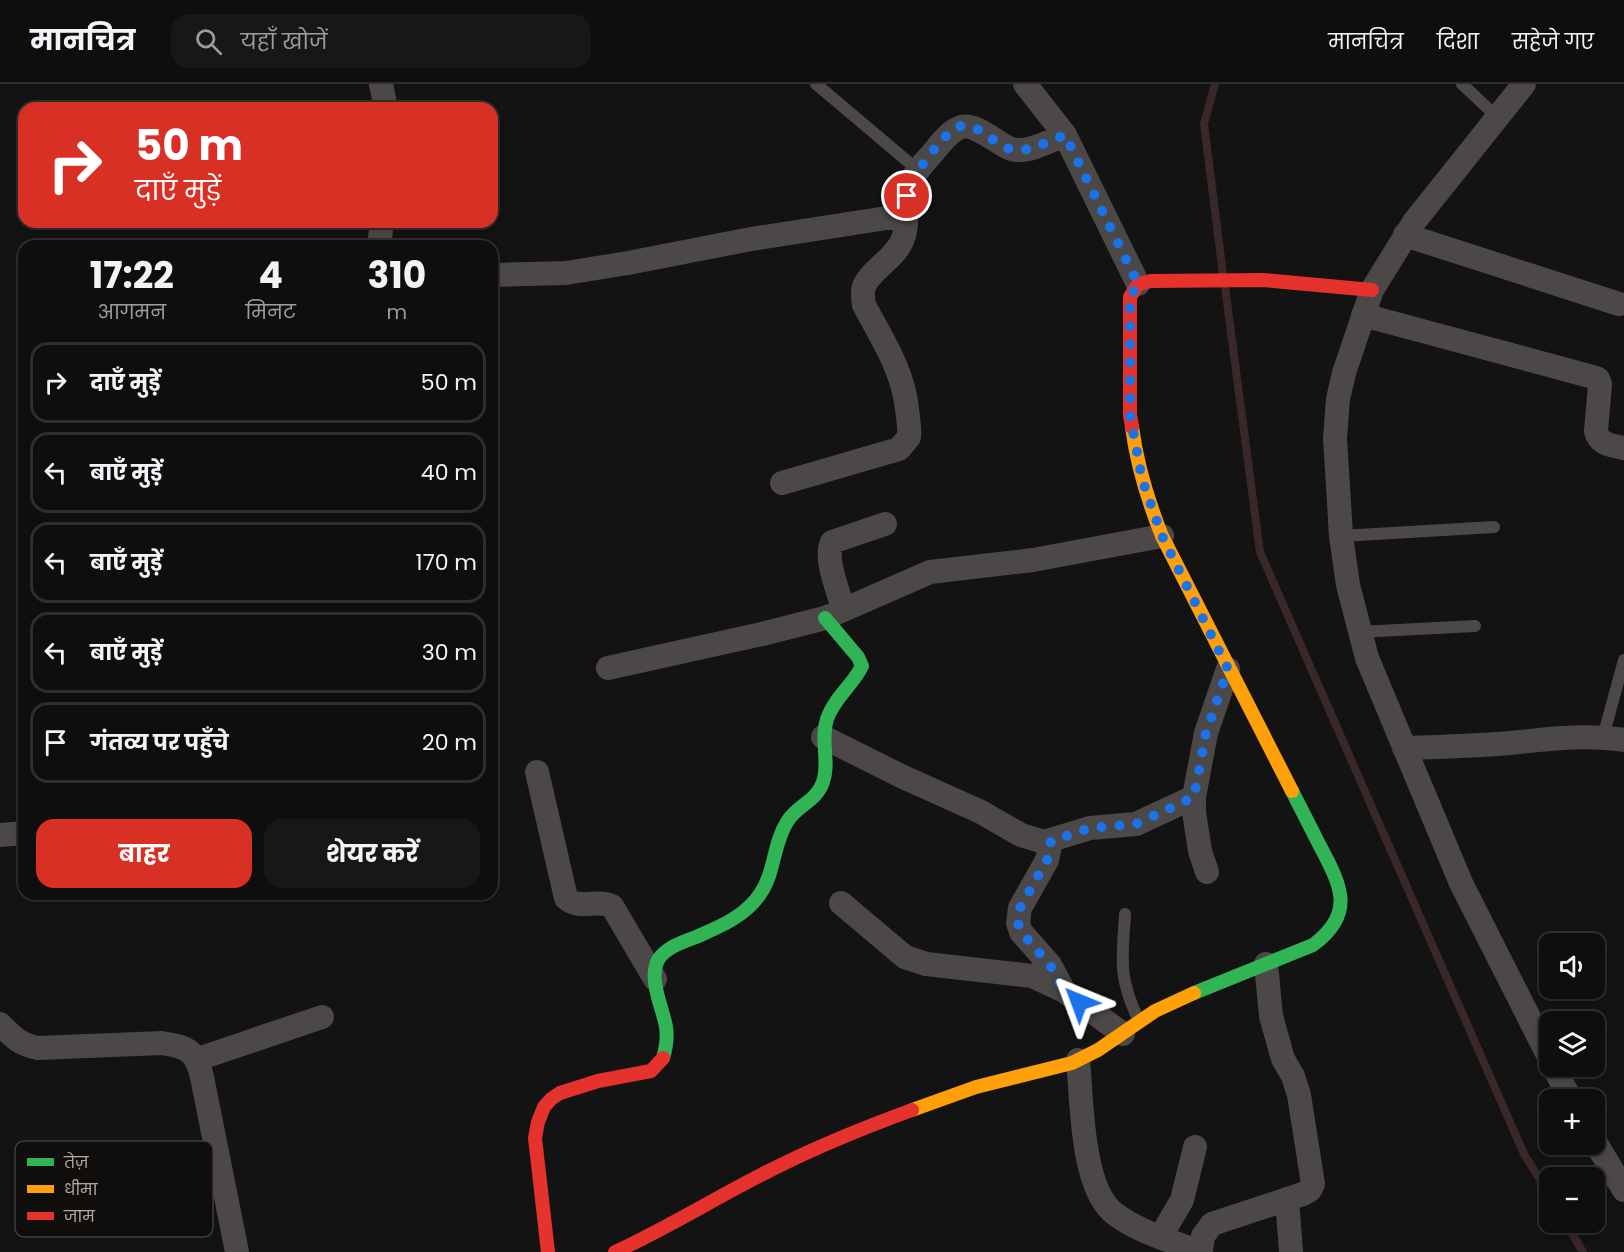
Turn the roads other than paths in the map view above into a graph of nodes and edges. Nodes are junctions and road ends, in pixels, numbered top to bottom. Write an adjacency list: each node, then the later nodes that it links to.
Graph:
1 (381, 84): 6 (street)
2 (816, 84): 9 (lane)
3 (1025, 84): 8 (street)
4 (1462, 84): 7 (lane)
5 (1524, 84): 7 (street)
6 (385, 102)
7 (1497, 117): 11 (street)
8 (1065, 135): 9 (street); 13 (street)
9 (919, 171): 10 (street)
10 (906, 215): 12 (street); 18 (street)
11 (1405, 236): 14 (street); 15 (street)
12 (498, 275)
13 (1144, 282): 14 (street); 21 (street)
14 (1372, 290): 16 (street)
15 (1619, 304)
16 (1363, 315): 17 (street); 22 (street)
17 (1624, 448)
18 (782, 483)
19 (885, 524): 23 (street)
20 (1494, 527): 22 (lane)
21 (1162, 536): 23 (street); 28 (street)
22 (1341, 536): 25 (street)
23 (834, 614): 27 (street); 29 (street)
24 (1475, 626): 25 (lane)
25 (1359, 632): 31 (street)
26 (1624, 660): 30 (lane)
27 (608, 668)
28 (1228, 669): 33 (street); 40 (street)
29 (823, 737): 36 (street); 41 (street)
30 (1614, 738): 31 (street)
31 (1404, 748): 46 (street)
32 (537, 772): 41 (street)
33 (1194, 797): 36 (street); 37 (street)
34 (18, 834): 35 (street)
35 (0, 835)
36 (1051, 841): 42 (street)
37 (1207, 872)
38 (841, 903): 42 (street)
39 (1125, 914): 45 (lane)
40 (1266, 964): 45 (street); 52 (street)
41 (655, 979): 55 (street)
42 (1064, 991): 45 (street)
43 (322, 1017): 47 (street)
44 (0, 1024): 47 (street)
45 (1131, 1028): 48 (street)
46 (1539, 1037)
47 (198, 1059): 54 (street)
48 (1078, 1060): 53 (street); 56 (street)
49 (1195, 1147): 53 (street)
50 (1603, 1155): 51 (street)
51 (1624, 1189)
52 (1287, 1199): 57 (street); 58 (street)
53 (1161, 1236): 57 (street)
54 (237, 1252)
55 (548, 1252)
56 (615, 1252)
57 (1200, 1252)
58 (1290, 1252)

